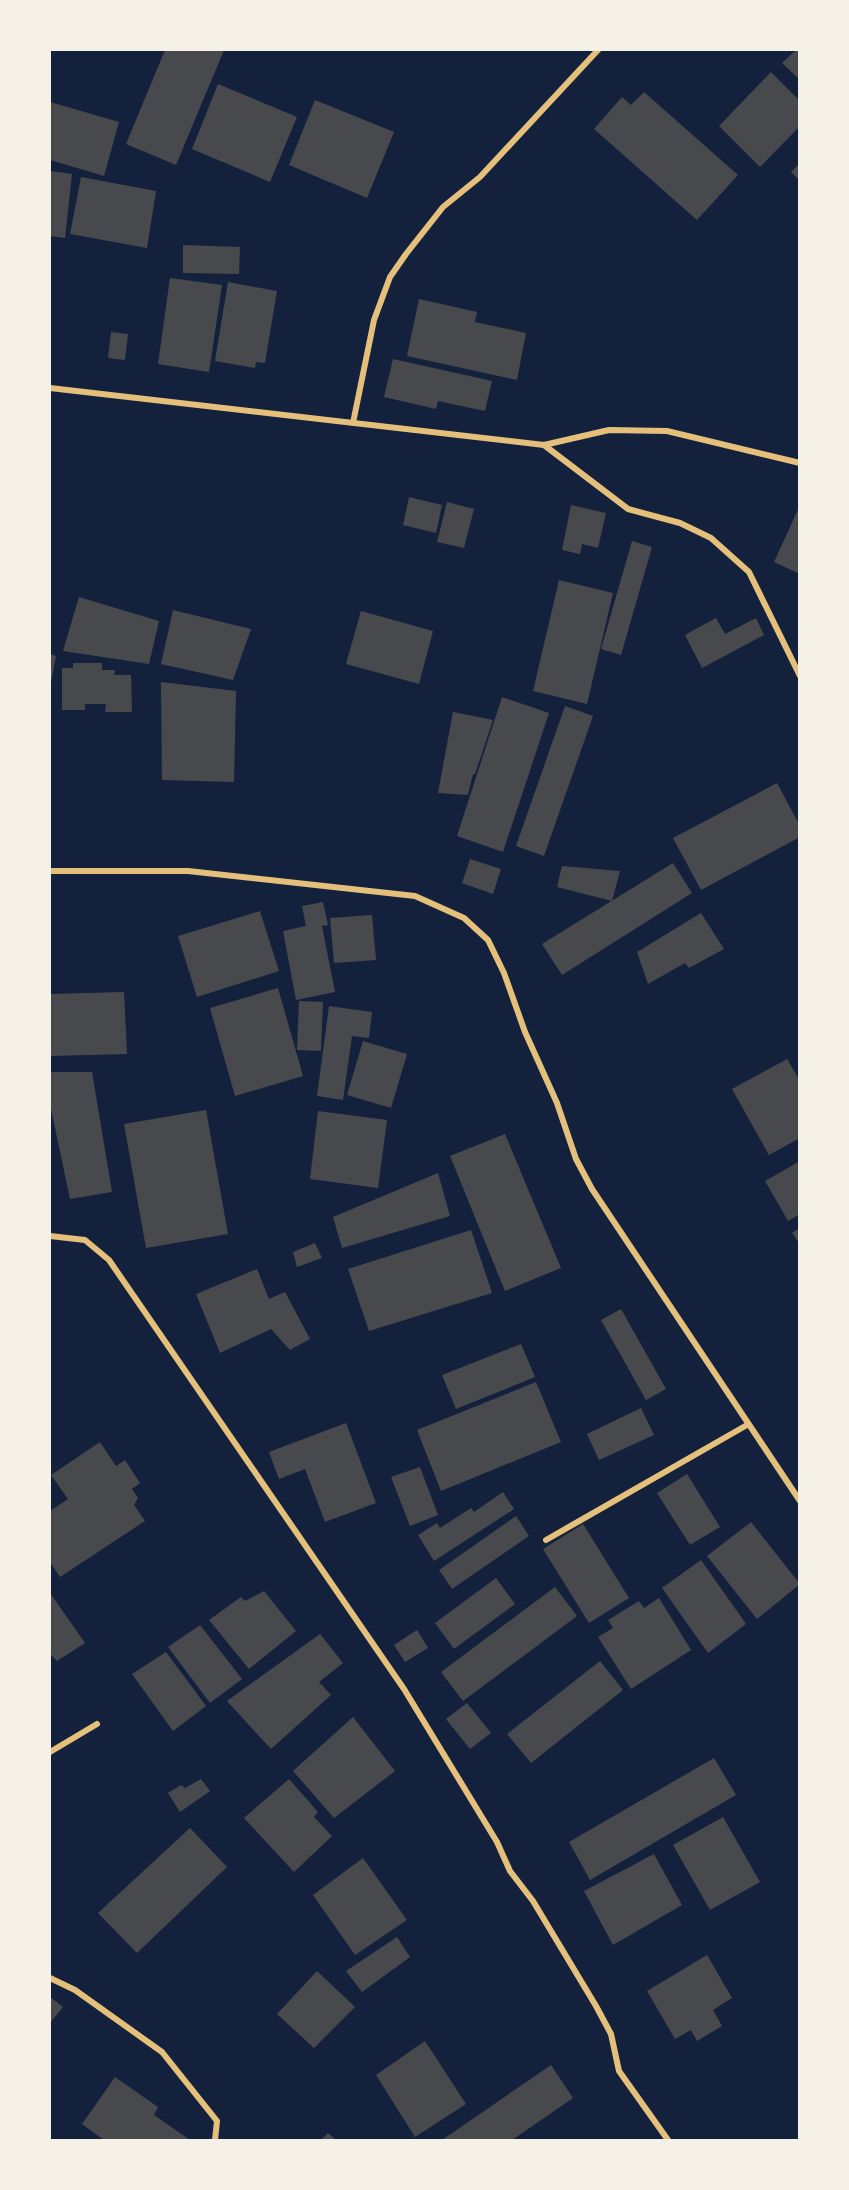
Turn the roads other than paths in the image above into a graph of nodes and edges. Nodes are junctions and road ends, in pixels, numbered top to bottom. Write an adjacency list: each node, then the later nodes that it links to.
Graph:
1 (598, 50): 3 (street)
2 (50, 388): 3 (street)
3 (353, 423): 4 (street)
4 (544, 445): 5 (street); 6 (street)
5 (800, 463)
6 (800, 676)
7 (50, 871): 9 (street)
8 (50, 1236): 16 (street)
9 (747, 1425): 10 (street); 11 (street)
10 (800, 1501)
11 (546, 1540)
12 (97, 1724): 13 (street)
13 (50, 1752)
14 (50, 1978): 15 (street)
15 (215, 2140)
16 (668, 2140)

